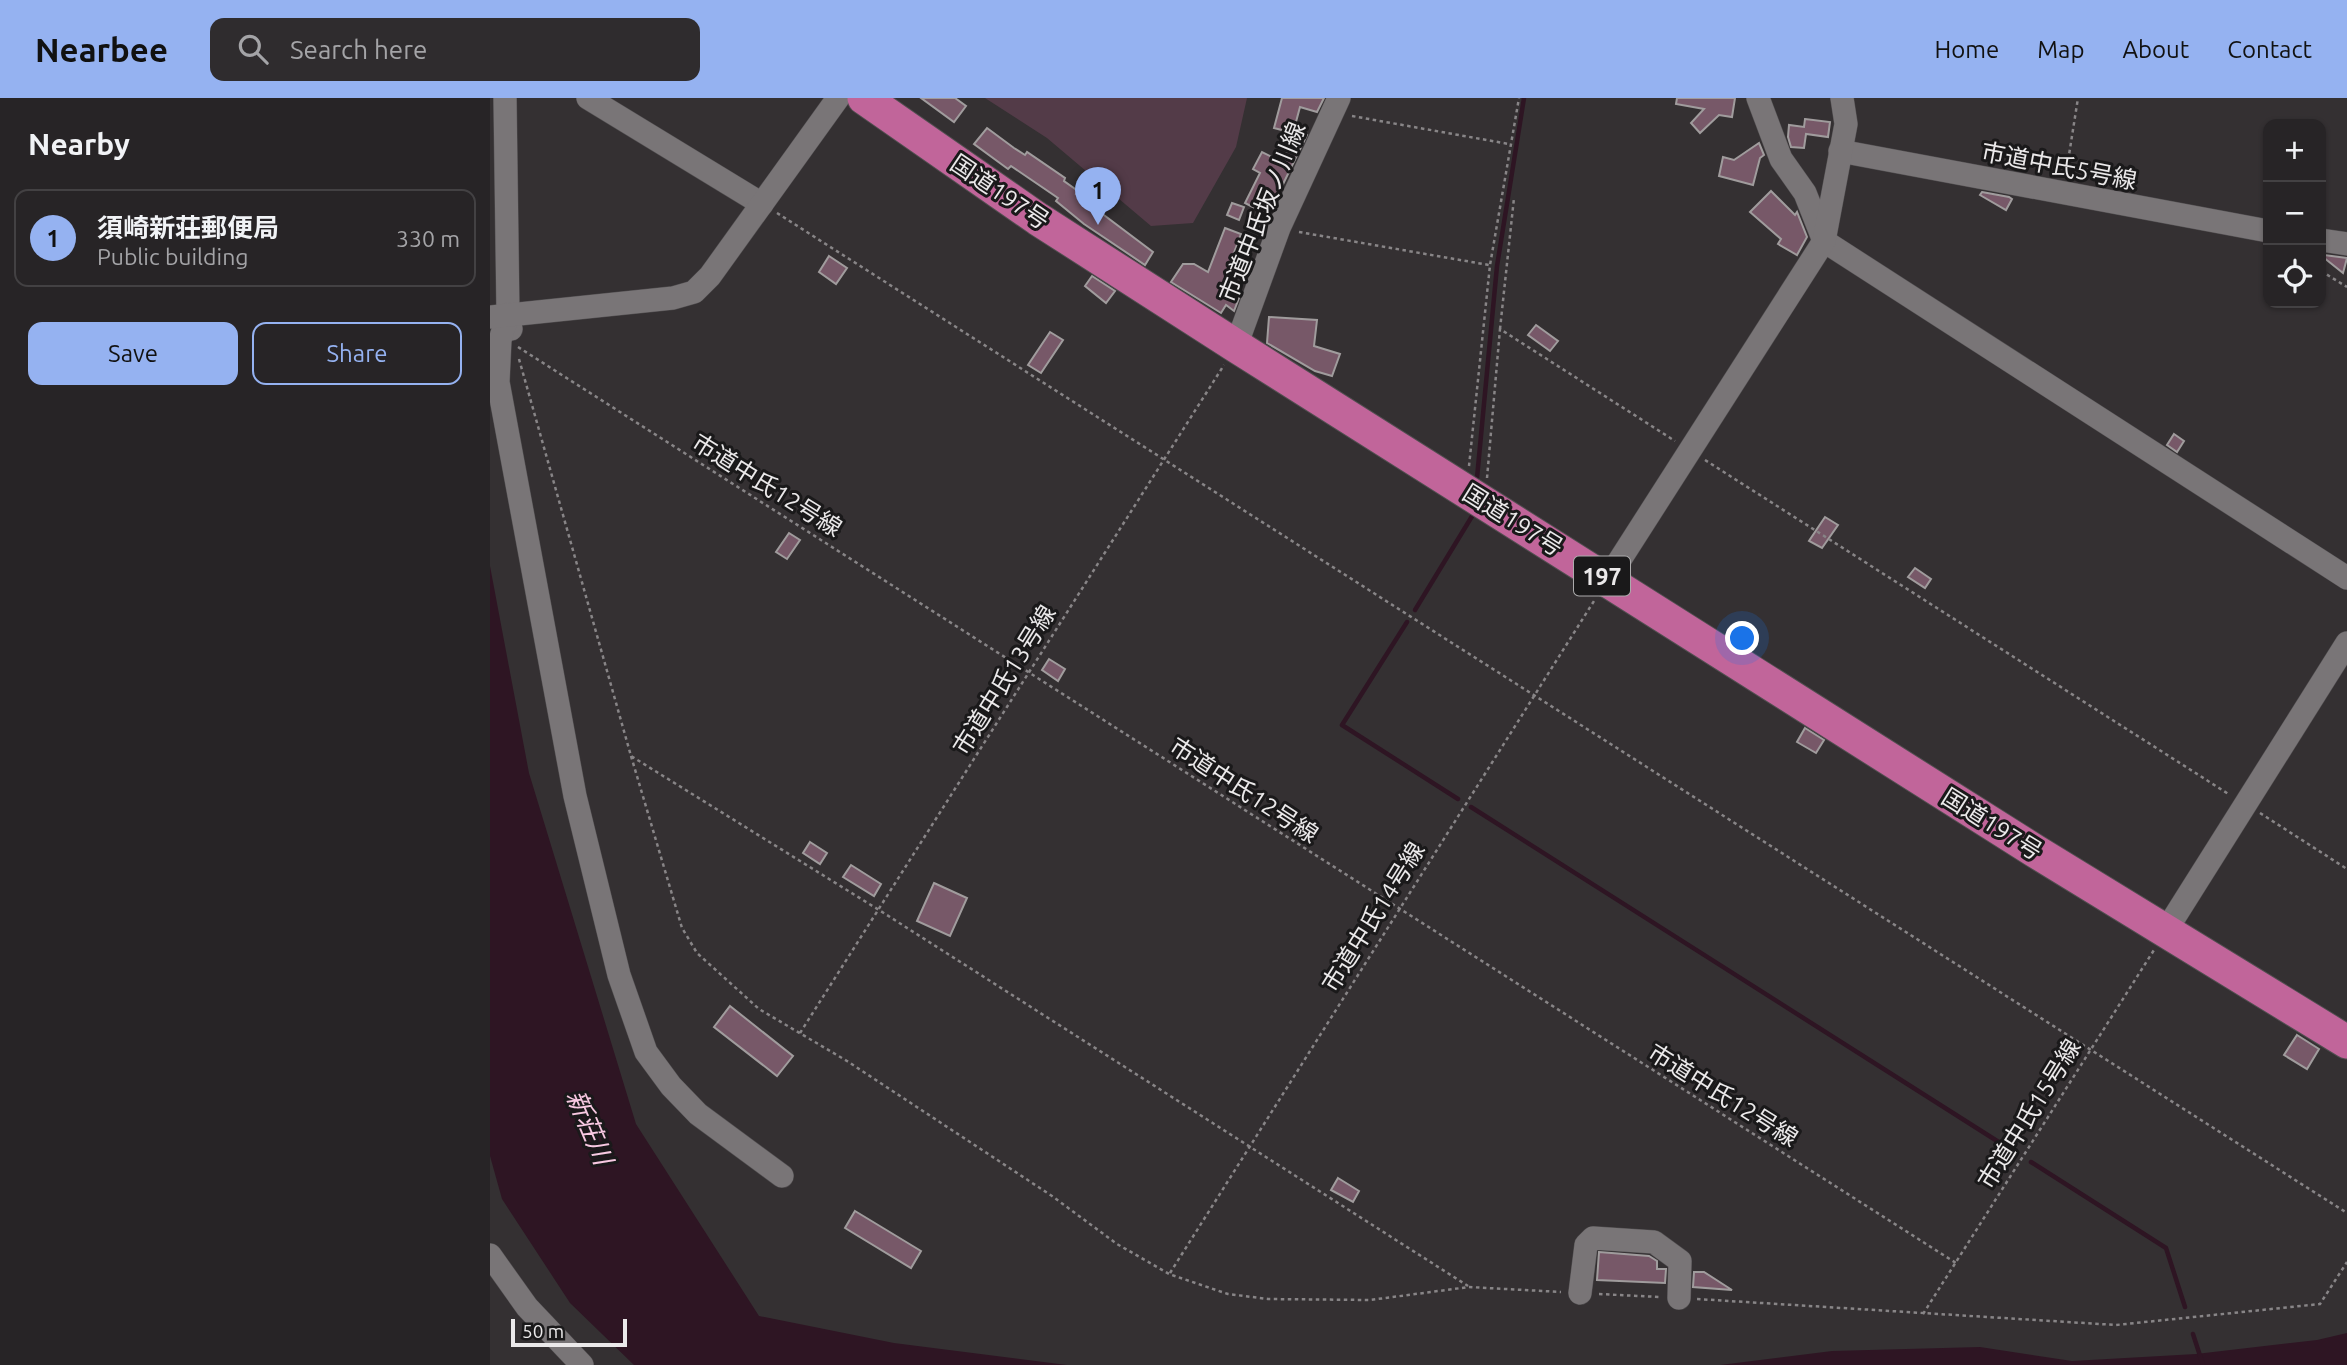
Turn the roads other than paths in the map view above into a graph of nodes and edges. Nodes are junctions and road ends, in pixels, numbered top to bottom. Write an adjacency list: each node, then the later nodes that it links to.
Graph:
1 (505, 98): 14 (street)
2 (589, 98): 9 (street)
3 (838, 98): 9 (street)
4 (864, 98): 16 (highway, 国道197号 / 197)
5 (1758, 98): 11 (street)
6 (1842, 98): 8 (street)
7 (1335, 105): 16 (street, 市道中氏坂ノ川線)
8 (1840, 152): 10 (street, 市道中氏5号線); 11 (street)
9 (762, 204): 14 (street)
10 (2263, 230)
11 (1824, 241): 17 (street); 18 (street)
12 (2326, 241): 13 (street)
13 (2347, 244)
14 (497, 316): 15 (street); 22 (street)
15 (515, 345)
16 (1236, 346): 18 (highway, 国道197号 / 197)
17 (2347, 578)
18 (1607, 580): 20 (highway, 国道197号 / 197)
19 (2347, 643): 20 (street)
20 (2165, 932): 21 (highway, 国道197号 / 197)
21 (2347, 1042)
22 (782, 1176)
23 (490, 1255): 26 (street)
24 (1580, 1293): 25 (street)
25 (1679, 1298)
26 (582, 1365)

